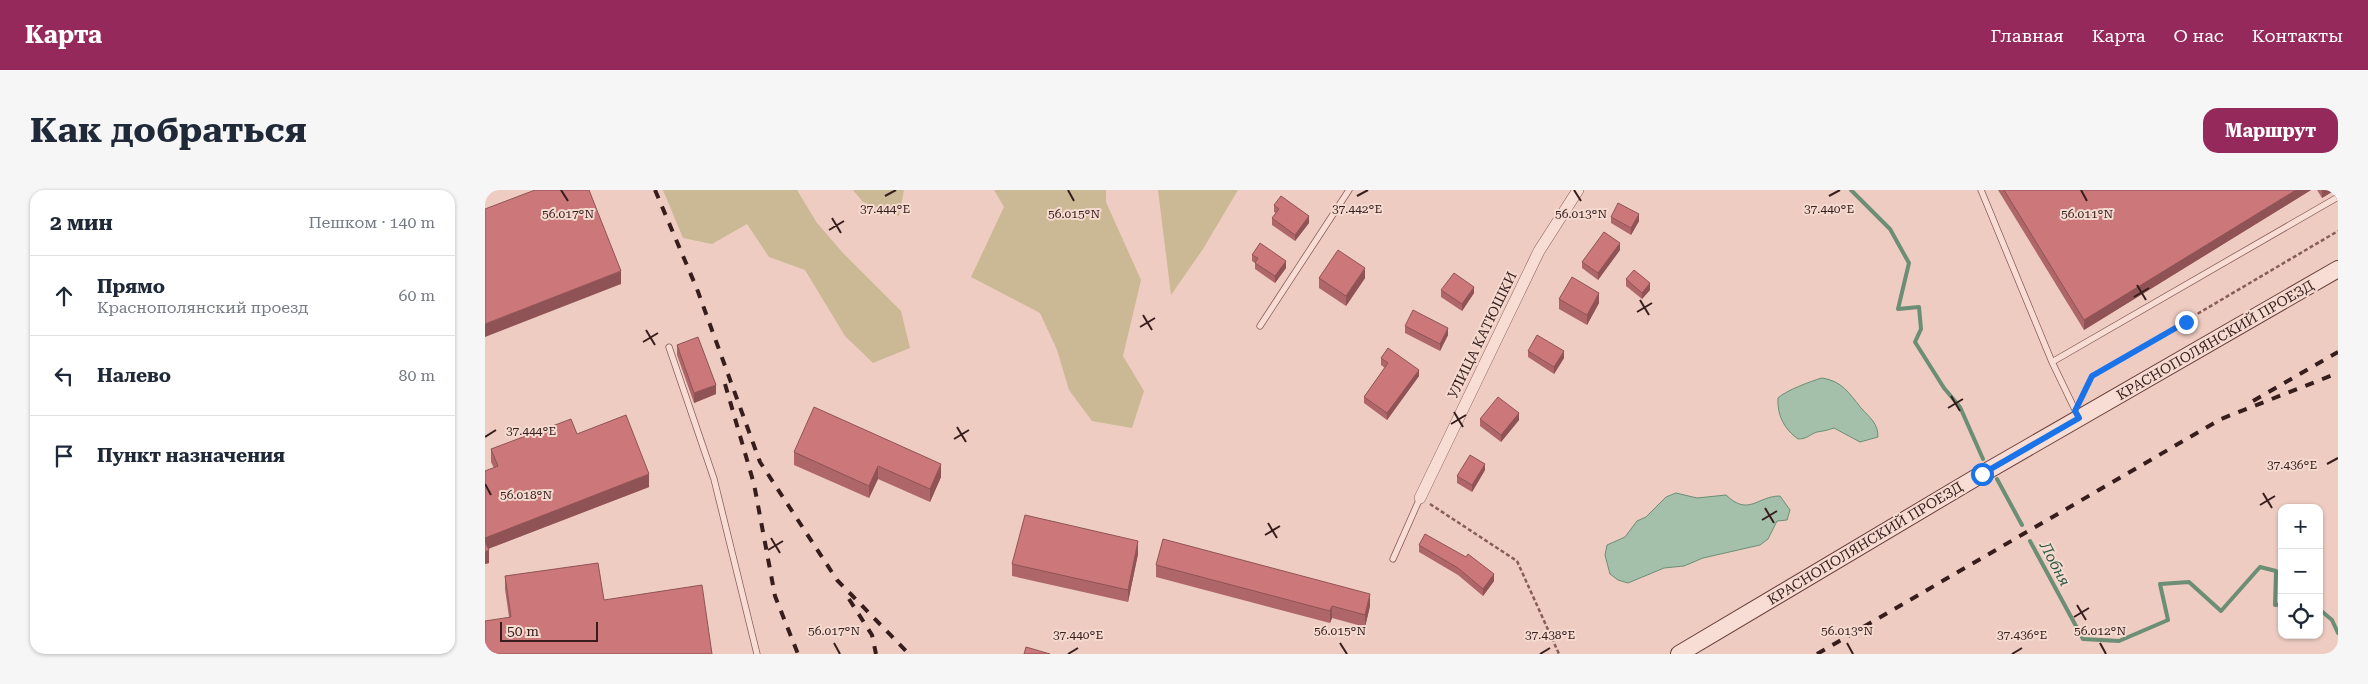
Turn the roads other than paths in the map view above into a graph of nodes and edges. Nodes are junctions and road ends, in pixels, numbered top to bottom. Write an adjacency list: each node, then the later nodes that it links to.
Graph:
1 (1349, 190): 6 (lane)
2 (1578, 190): 10 (street, УЛИЦА КАТЮШКИ)
3 (1981, 190): 8 (lane)
4 (2338, 197): 8 (lane)
5 (2338, 269): 9 (main road, КРАСНОПОЛЯНСКИЙ ПРОЕЗД)
6 (1260, 326)
7 (669, 347): 12 (lane)
8 (2052, 362): 9 (lane)
9 (2077, 415): 13 (main road, КРАСНОПОЛЯНСКИЙ ПРОЕЗД)
10 (1420, 498): 11 (lane)
11 (1393, 559)
12 (757, 654)
13 (1679, 654)

